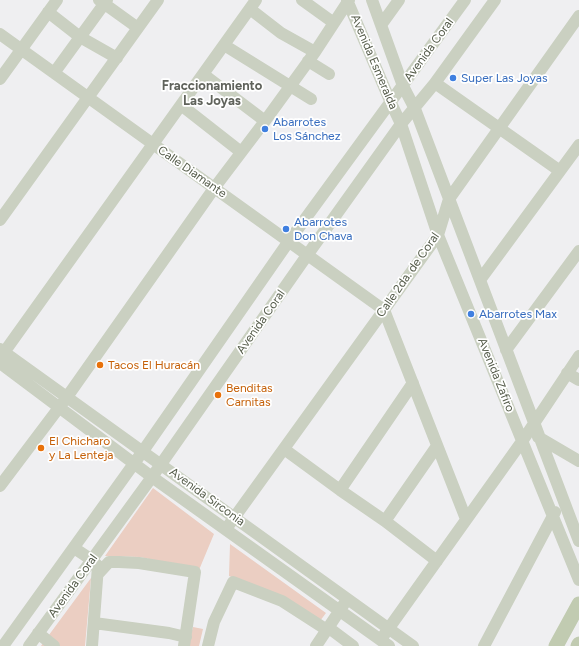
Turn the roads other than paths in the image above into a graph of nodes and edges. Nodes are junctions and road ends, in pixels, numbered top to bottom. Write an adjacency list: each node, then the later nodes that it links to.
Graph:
1 (57, 0): 11 (street)
2 (158, 0): 15 (street)
3 (302, 0): 13 (street)
4 (372, 0): 14 (street, Avenida Esmeralda)
5 (399, 0): 14 (street)
6 (465, 0): 28 (street, Avenida Coral)
7 (495, 0): 26 (street, Avenida Coral)
8 (104, 1): 15 (street); 17 (street)
9 (348, 1): 13 (street); 31 (street, Avenida Esmeralda)
10 (253, 4): 18 (street); 20 (street)
11 (48, 12): 17 (street); 19 (street)
12 (579, 16): 36 (street, Calle 2da. de Coral)
13 (334, 23): 20 (street)
14 (381, 25): 28 (street, Avenida Esmeralda)
15 (138, 28): 21 (street)
16 (0, 34): 19 (street, Calle Diamante)
17 (80, 37): 21 (street); 22 (street)
18 (224, 45): 23 (street); 27 (street)
19 (21, 49): 22 (street, Calle Diamante); 25 (street)
20 (311, 57): 24 (street); 27 (street)
21 (117, 58): 29 (street)
22 (54, 73): 29 (street, Calle Diamante)
23 (203, 74): 32 (street); 34 (street)
24 (329, 74)
25 (0, 79)
26 (435, 83): 33 (street, Avenida Coral); 36 (street)
27 (289, 86): 30 (street); 34 (street)
28 (403, 86): 31 (street, Avenida Coral); 33 (street, Avenida Esmeralda)
29 (89, 98): 37 (street, Calle Diamante); 43 (street)
30 (311, 99)
31 (391, 103): 35 (street, Avenida Esmeralda); 45 (street, Avenida Coral)
32 (181, 105): 37 (street); 39 (street)
33 (415, 109): 35 (street, Avenida Coral); 42 (street, Avenida Zafiro)
34 (265, 121): 39 (street)
35 (402, 124): 44 (street, Avenida Zafiro); 47 (street, Avenida Coral)
36 (499, 129): 40 (street); 42 (street, Calle 2da. de Coral)
37 (153, 144): 41 (street, Calle Diamante); 51 (street)
38 (579, 145): 40 (street)
39 (241, 152): 41 (street)
40 (560, 171): 48 (street)
41 (215, 187): 45 (street, Calle Diamante); 56 (street)
42 (449, 199): 44 (street, Calle 2da. de Coral); 48 (street, Avenida Zafiro)
43 (0, 220)
44 (438, 235): 49 (street, Calle 2da. de Coral); 60 (street, Avenida Zafiro)
45 (289, 241): 47 (street, Calle Diamante); 63 (street, Avenida Coral)
46 (579, 251): 50 (street)
47 (308, 254): 49 (street, Calle Diamante); 66 (street, Avenida Coral)
48 (480, 280): 50 (street, Avenida Zafiro)
49 (384, 310): 55 (street); 62 (street, Calle 2da. de Coral)
50 (506, 350): 58 (street, Avenida Zafiro)
51 (1, 355): 56 (street, Avenida Sirconia); 57 (street, Avenida Sirconia)
52 (579, 356): 53 (street)
53 (567, 373): 54 (street); 58 (street)
54 (579, 380)
55 (413, 383): 61 (street); 69 (street)
56 (67, 397): 57 (street); 63 (street, Avenida Sirconia)
57 (58, 407): 65 (street, Avenida Sirconia); 68 (street)
58 (533, 424): 59 (street, Avenida Zafiro); 60 (street)
59 (538, 437): 64 (street); 70 (street, Avenida Zafiro)
60 (522, 440): 71 (street, Avenida Zafiro); 73 (street)
61 (438, 446): 73 (street); 74 (street)
62 (284, 448): 69 (street); 72 (street, Calle 2da. de Coral)
63 (143, 451): 65 (street, Avenida Coral); 66 (street, Avenida Sirconia)
64 (579, 461)
65 (134, 463): 67 (street, Avenida Sirconia); 77 (street, Avenida Coral)
66 (162, 464): 67 (street, Avenida Coral); 72 (street, Avenida Sirconia)
67 (152, 477): 75 (street, Avenida Sirconia); 78 (street, Avenida Coral)
68 (0, 486)
69 (340, 490): 74 (street)
70 (562, 498): 71 (street); 76 (street, Avenida Zafiro)
71 (553, 516): 81 (street, Avenida Zafiro); 99 (street)
72 (234, 517): 75 (street, Calle 2da. de Coral); 82 (street, Avenida Sirconia)
73 (466, 519): 79 (street)
74 (385, 521): 79 (street)
75 (226, 529): 84 (street, Avenida Sirconia)
76 (579, 541)
77 (74, 548): 78 (street); 92 (street, Avenida Coral)
78 (92, 560): 80 (street); 88 (street, Avenida Coral)
79 (437, 561): 87 (street)
80 (98, 574): 85 (street); 89 (street)
81 (579, 580)
82 (348, 599): 84 (street); 87 (street, Avenida Sirconia)
83 (579, 604): 100 (main road)
84 (340, 611): 86 (street); 90 (street, Avenida Sirconia)
85 (94, 623): 89 (street); 95 (street)
86 (328, 629): 91 (street); 96 (street); 97 (street)
87 (389, 629): 90 (street); 98 (street, Avenida Sirconia)
88 (38, 633): 93 (street, Avenida Coral); 94 (street)
89 (185, 642)
90 (385, 643)
91 (211, 645)
92 (3, 646)
93 (29, 646)
94 (54, 646)
95 (92, 646)
96 (316, 646)
97 (353, 646)
98 (413, 646)
99 (484, 646)
100 (556, 646)

